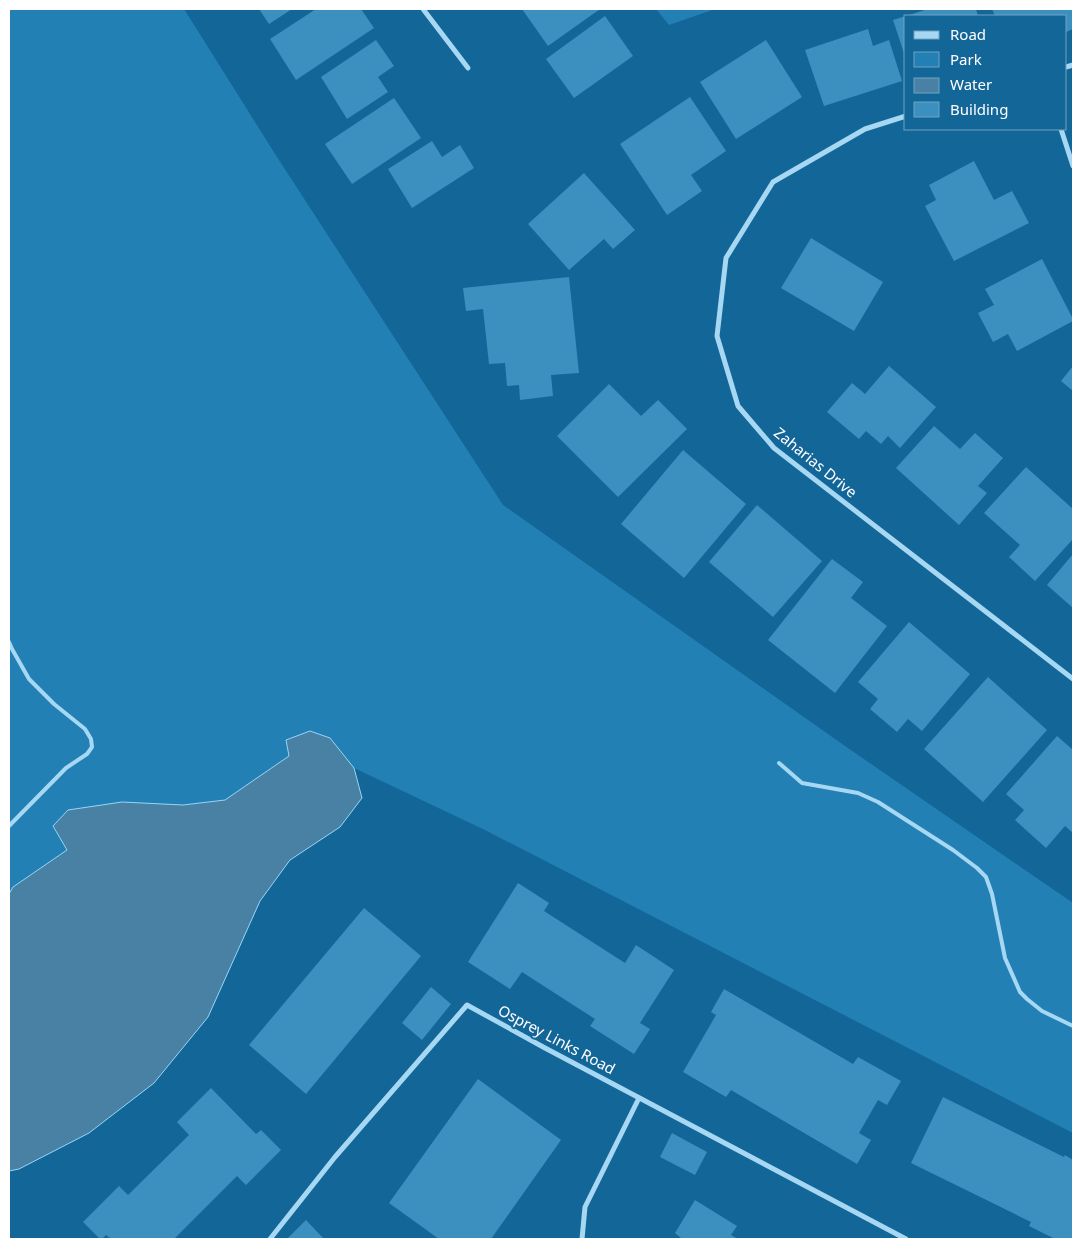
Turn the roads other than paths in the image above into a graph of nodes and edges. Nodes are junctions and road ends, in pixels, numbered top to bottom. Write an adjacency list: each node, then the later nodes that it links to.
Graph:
1 (423, 9): 2 (street)
2 (468, 68)
3 (904, 117): 7 (street, Zaharias Drive)
4 (1061, 130): 5 (street)
5 (1073, 166)
6 (9, 642): 9 (lane)
7 (1073, 679)
8 (779, 763): 10 (lane)
9 (9, 826)
10 (1073, 1026)
11 (639, 1098): 12 (street, Osprey Links Road); 13 (street); 14 (street, Osprey Links Road)
12 (270, 1239)
13 (582, 1239)
14 (906, 1239)

